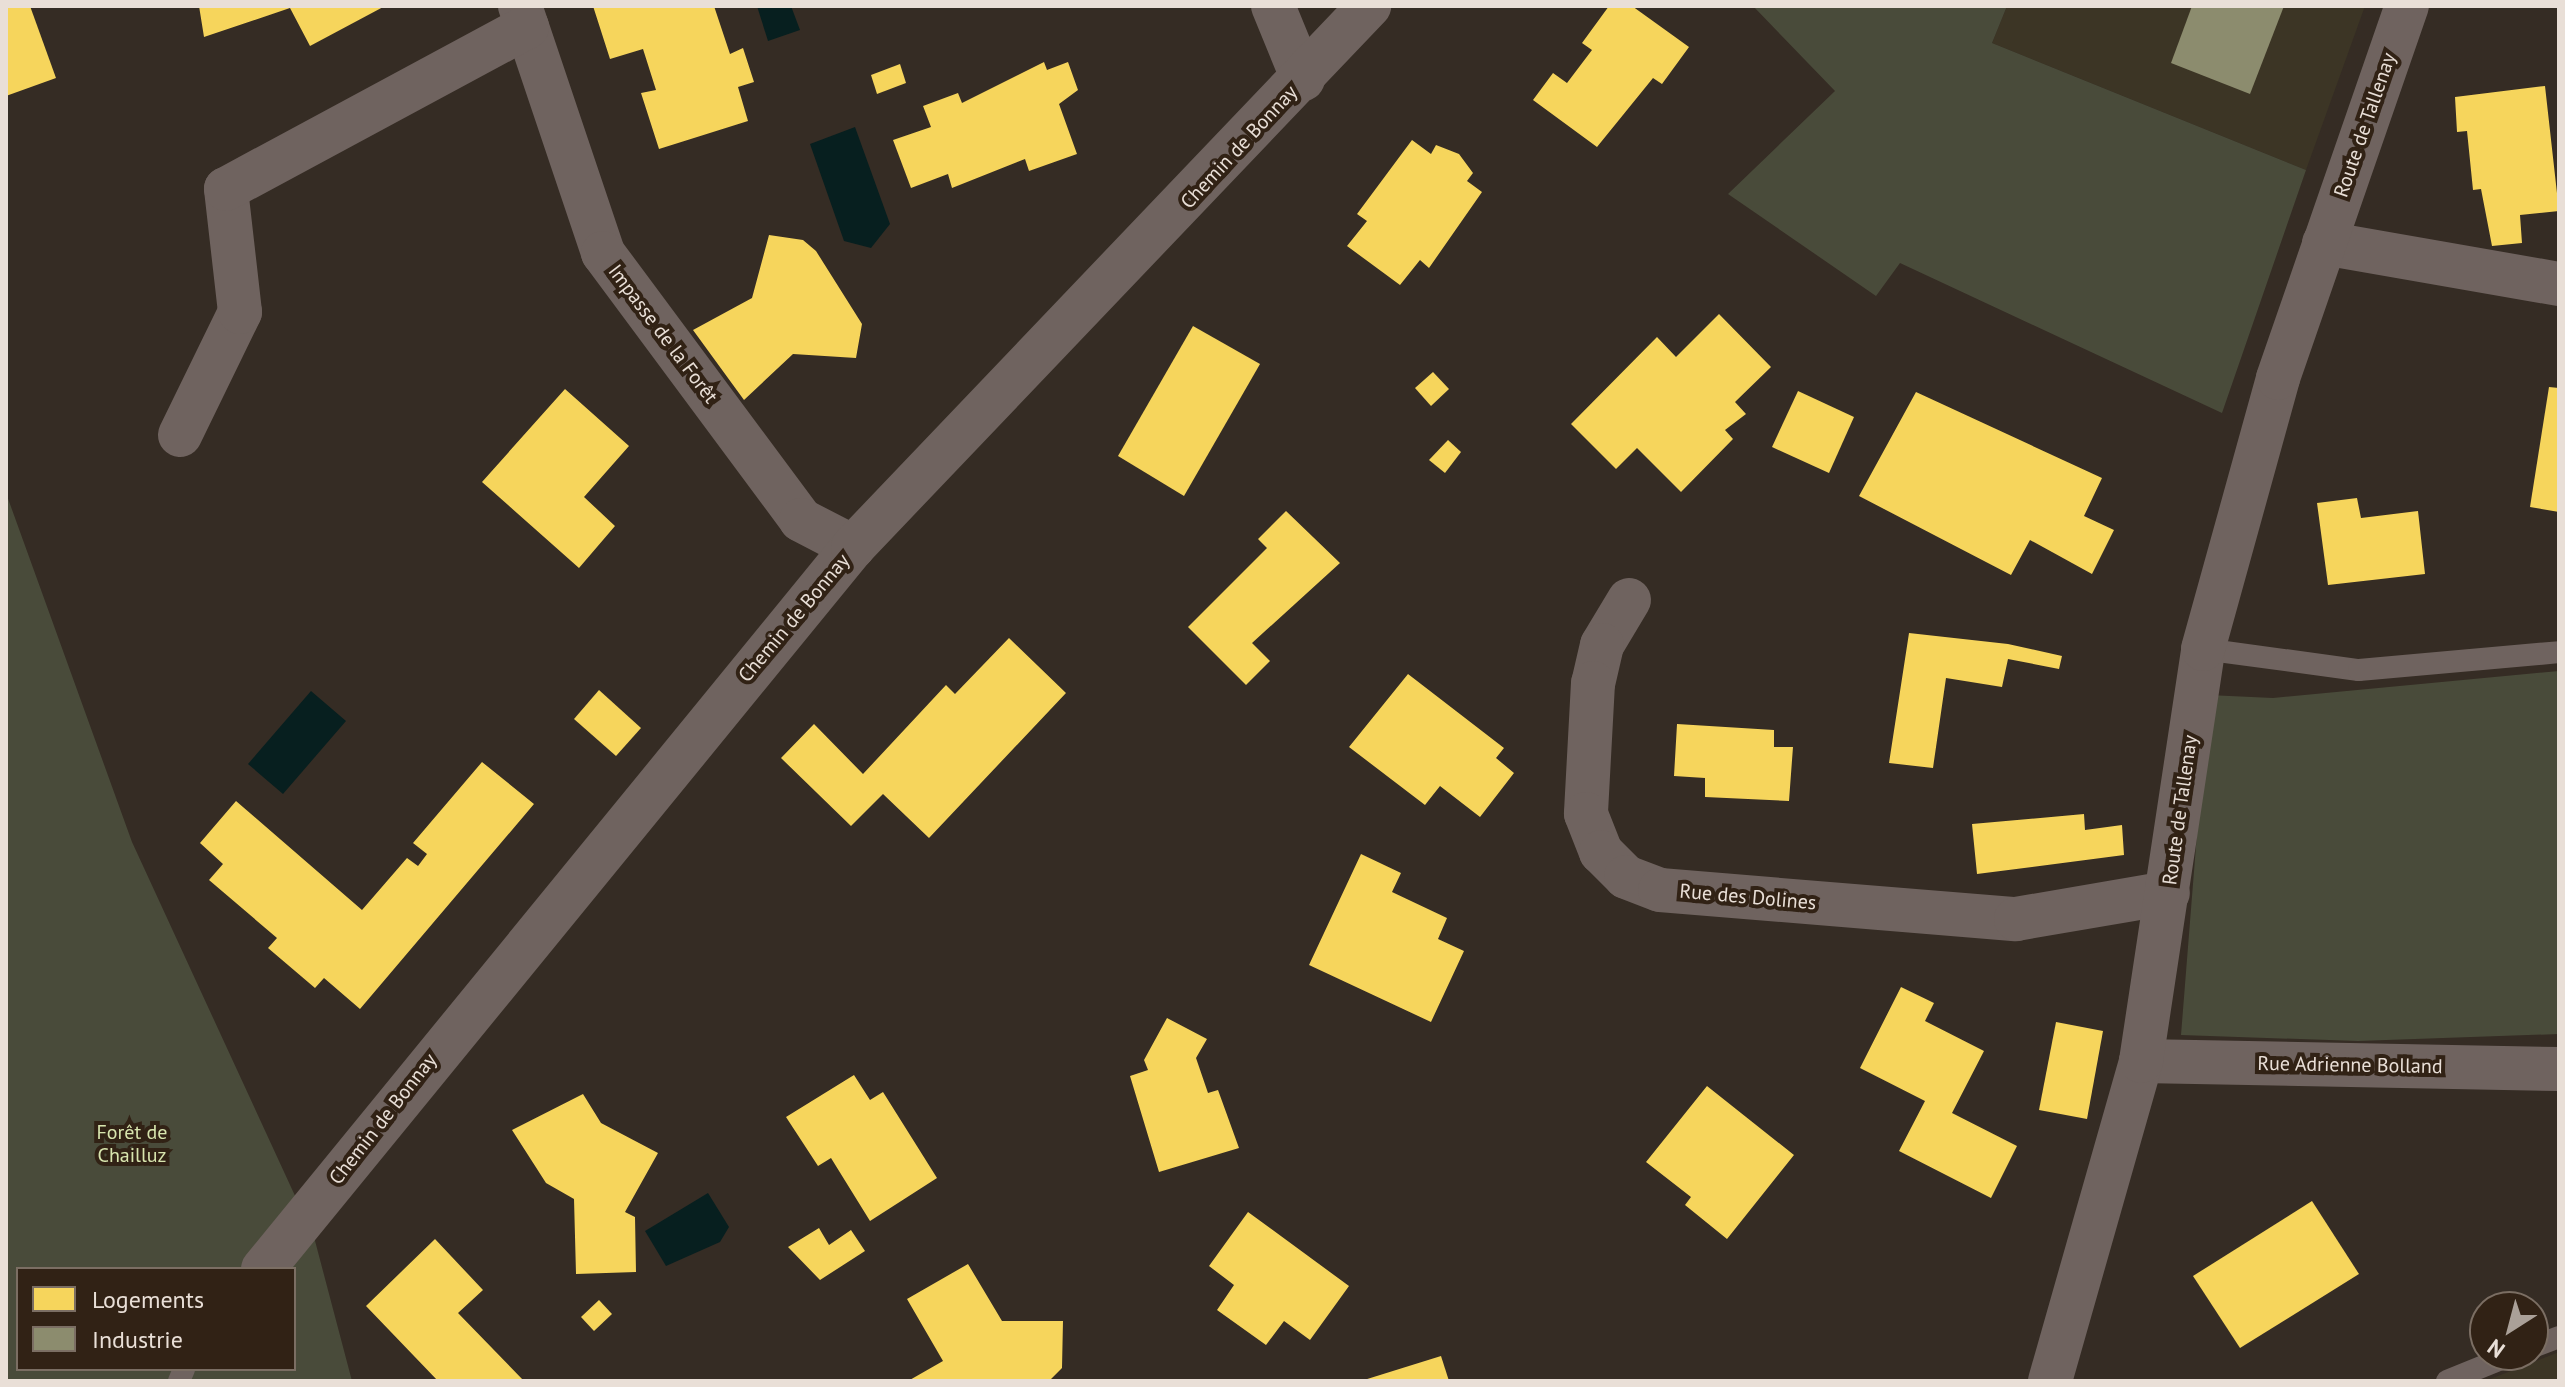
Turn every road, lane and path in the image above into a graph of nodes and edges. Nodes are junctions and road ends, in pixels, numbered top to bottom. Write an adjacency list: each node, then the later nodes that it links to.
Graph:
1 (1273, 6): 5 (street)
2 (1369, 6): 5 (street, Chemin de Bonnay)
3 (2407, 6): 6 (street, Route de Tallenay)
4 (523, 16): 8 (street, Impasse de la Forêt); 9 (street, Impasse de la Forêt)
5 (1303, 79): 9 (street, Chemin de Bonnay)
6 (2324, 243): 7 (street); 11 (street, Route de Tallenay)
7 (2559, 284)
8 (180, 435)
9 (853, 547): 16 (street, Chemin de Bonnay)
10 (1629, 600): 13 (street, Rue des Dolines)
11 (2203, 649): 12 (lane); 13 (street, Route de Tallenay)
12 (2559, 652)
13 (2168, 893): 14 (street, Route de Tallenay)
14 (2141, 1061): 15 (street, Rue Adrienne Bolland); 18 (street, Route de Tallenay)
15 (2559, 1069)
16 (265, 1267)
17 (2472, 1371): 19 (lane)
18 (2050, 1381)
19 (2447, 1381)

